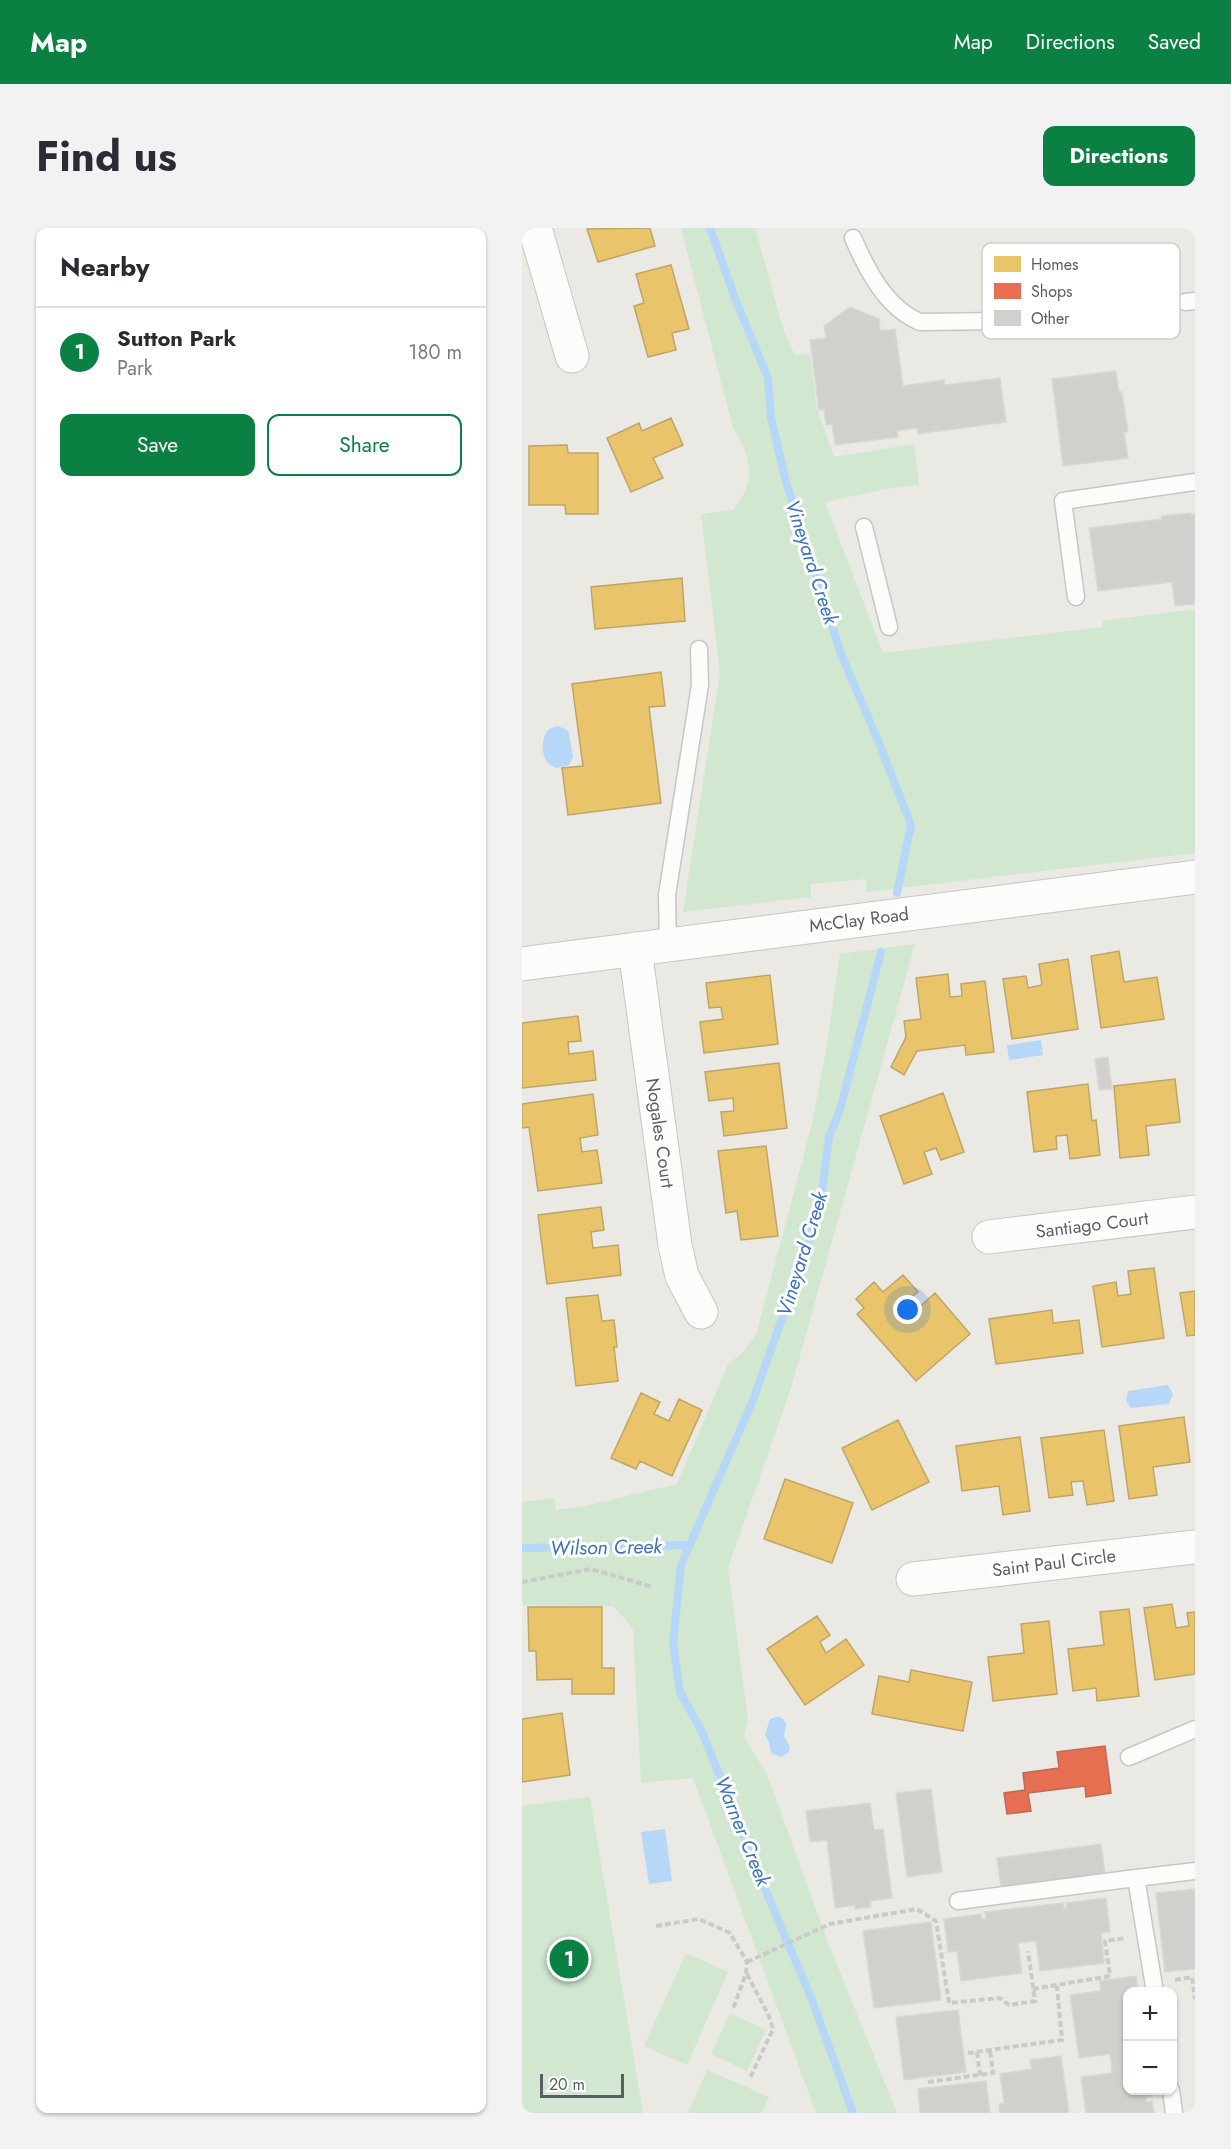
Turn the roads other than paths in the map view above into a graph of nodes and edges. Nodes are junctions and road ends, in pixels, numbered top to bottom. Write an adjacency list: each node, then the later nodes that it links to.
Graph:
1 (535, 228): 4 (street)
2 (854, 238): 3 (lane)
3 (982, 321)
4 (572, 356)
5 (1195, 482): 7 (lane)
6 (864, 527): 8 (lane)
7 (1076, 597)
8 (889, 627)
9 (699, 649): 11 (lane)
10 (1195, 877): 11 (street, McClay Road)
11 (668, 945): 12 (street, McClay Road)
12 (635, 949): 13 (street, McClay Road); 16 (street, Nogales Court)
13 (522, 964)
14 (1195, 1212): 15 (street, Santiago Court)
15 (989, 1237)
16 (701, 1312)
17 (1195, 1547): 18 (street, Saint Paul Circle)
18 (913, 1579)
19 (1195, 1729): 20 (lane)
20 (1129, 1757)
21 (1195, 1871): 22 (lane)
22 (1136, 1878): 23 (lane); 24 (lane)
23 (958, 1901)
24 (1154, 1987)
25 (1172, 2095): 26 (lane)
26 (1174, 2113)

